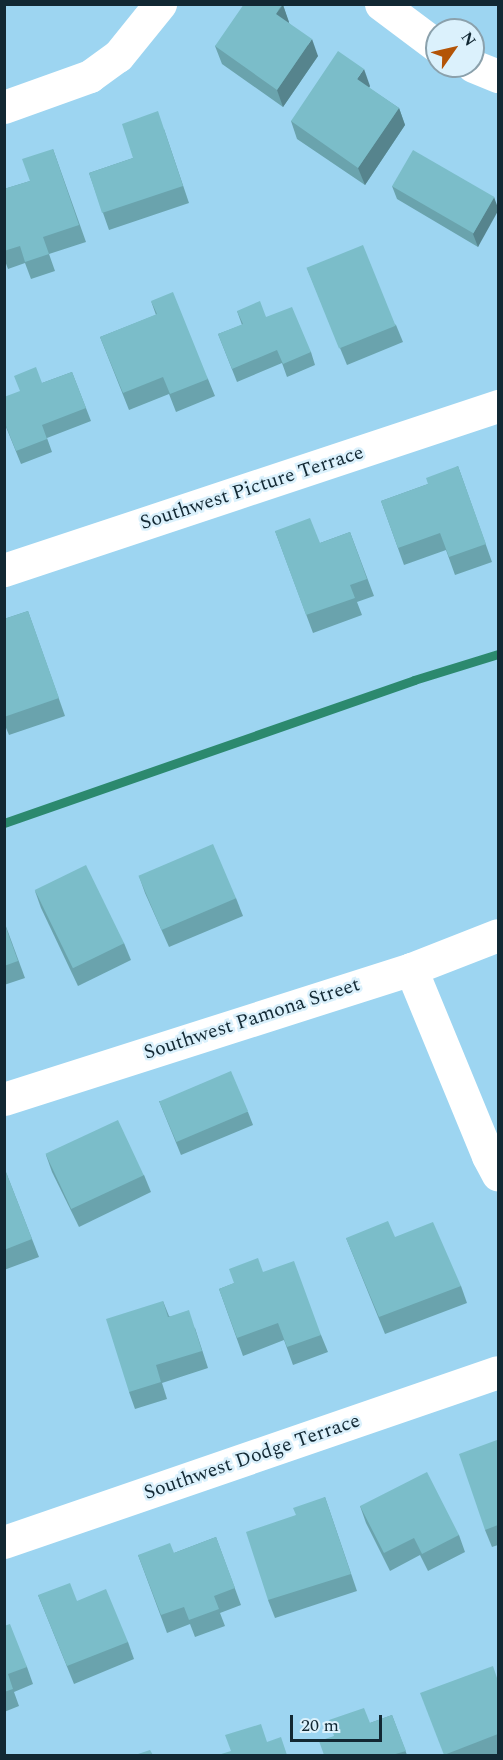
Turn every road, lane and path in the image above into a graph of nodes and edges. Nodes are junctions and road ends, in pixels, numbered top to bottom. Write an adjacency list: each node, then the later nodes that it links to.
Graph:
1 (160, 4): 4 (street)
2 (381, 4): 3 (street)
3 (425, 37)
4 (4, 107)
5 (498, 406): 6 (street, Southwest Picture Terrace)
6 (4, 570)
7 (498, 935): 8 (street, Southwest Pamona Street)
8 (411, 969): 9 (street, Southwest Pamona Street); 10 (street)
9 (4, 1099)
10 (498, 1175)
11 (498, 1372): 12 (street, Southwest Dodge Terrace)
12 (4, 1542)

